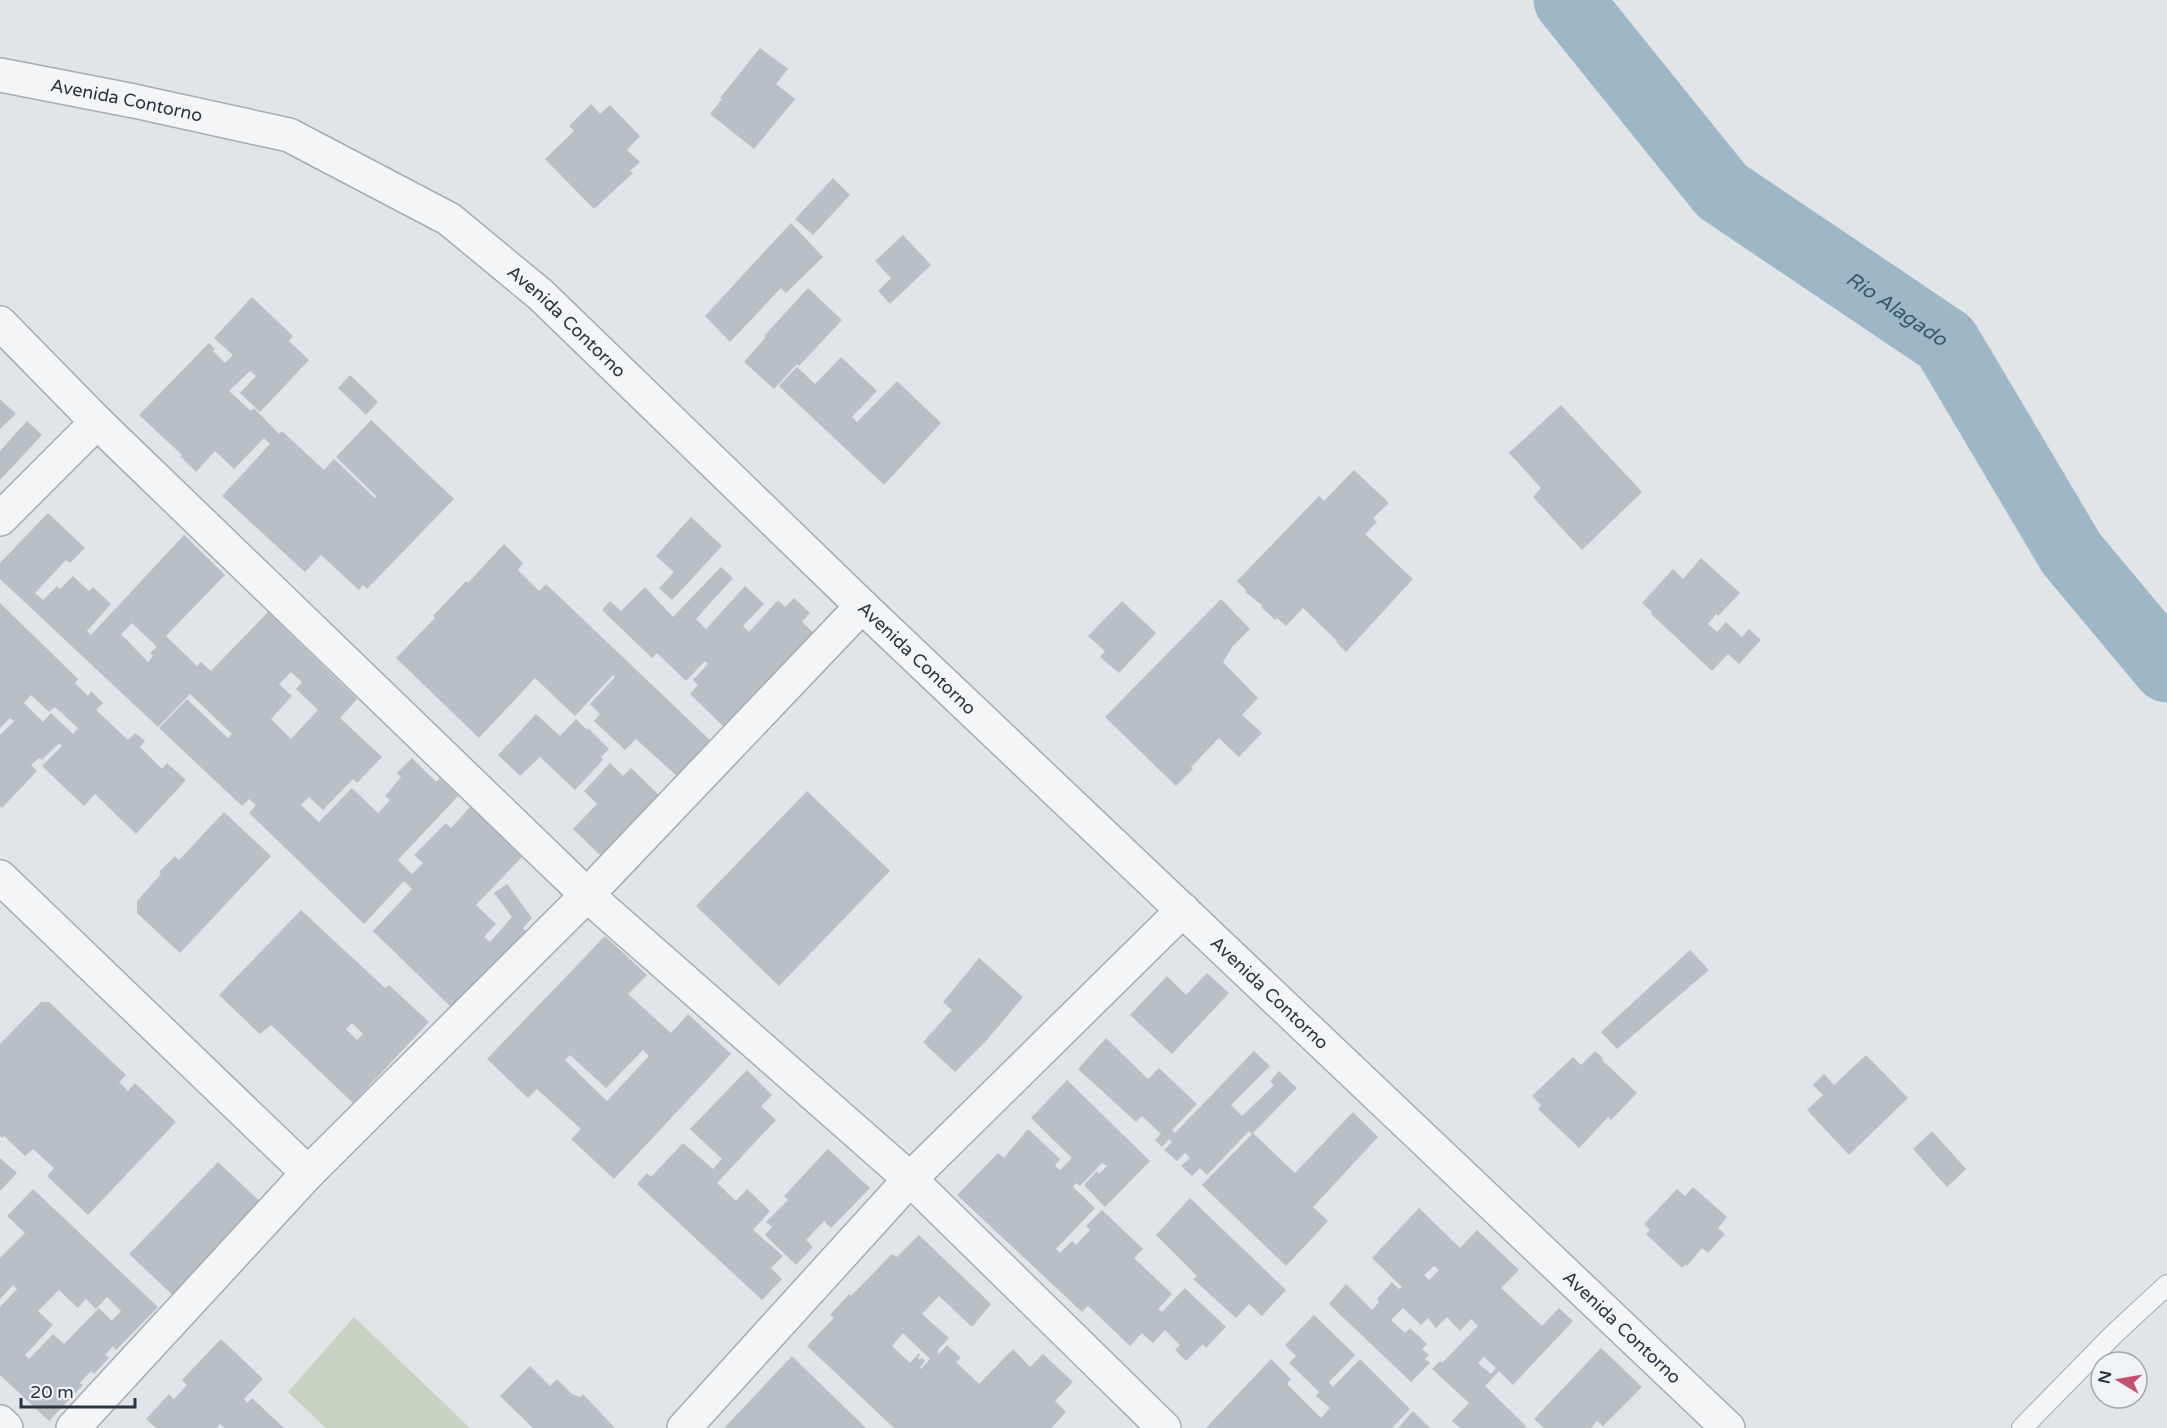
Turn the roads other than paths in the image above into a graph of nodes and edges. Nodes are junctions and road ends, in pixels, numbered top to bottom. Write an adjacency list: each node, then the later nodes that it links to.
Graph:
1 (0, 75): 5 (street, Avenida Contorno)
2 (0, 323): 3 (street)
3 (97, 422): 4 (street); 7 (street)
4 (0, 519)
5 (862, 606): 7 (street); 8 (street, Avenida Contorno)
6 (0, 876): 9 (street)
7 (587, 895): 9 (street); 10 (street)
8 (1184, 910): 10 (street); 17 (street, Avenida Contorno)
9 (308, 1173): 14 (street)
10 (910, 1179): 15 (street); 16 (street)
11 (2167, 1285): 18 (lane)
12 (0, 1422): 13 (street)
13 (6, 1428)
14 (73, 1428)
15 (684, 1428)
16 (1164, 1428)
17 (1728, 1428)
18 (2022, 1428)

